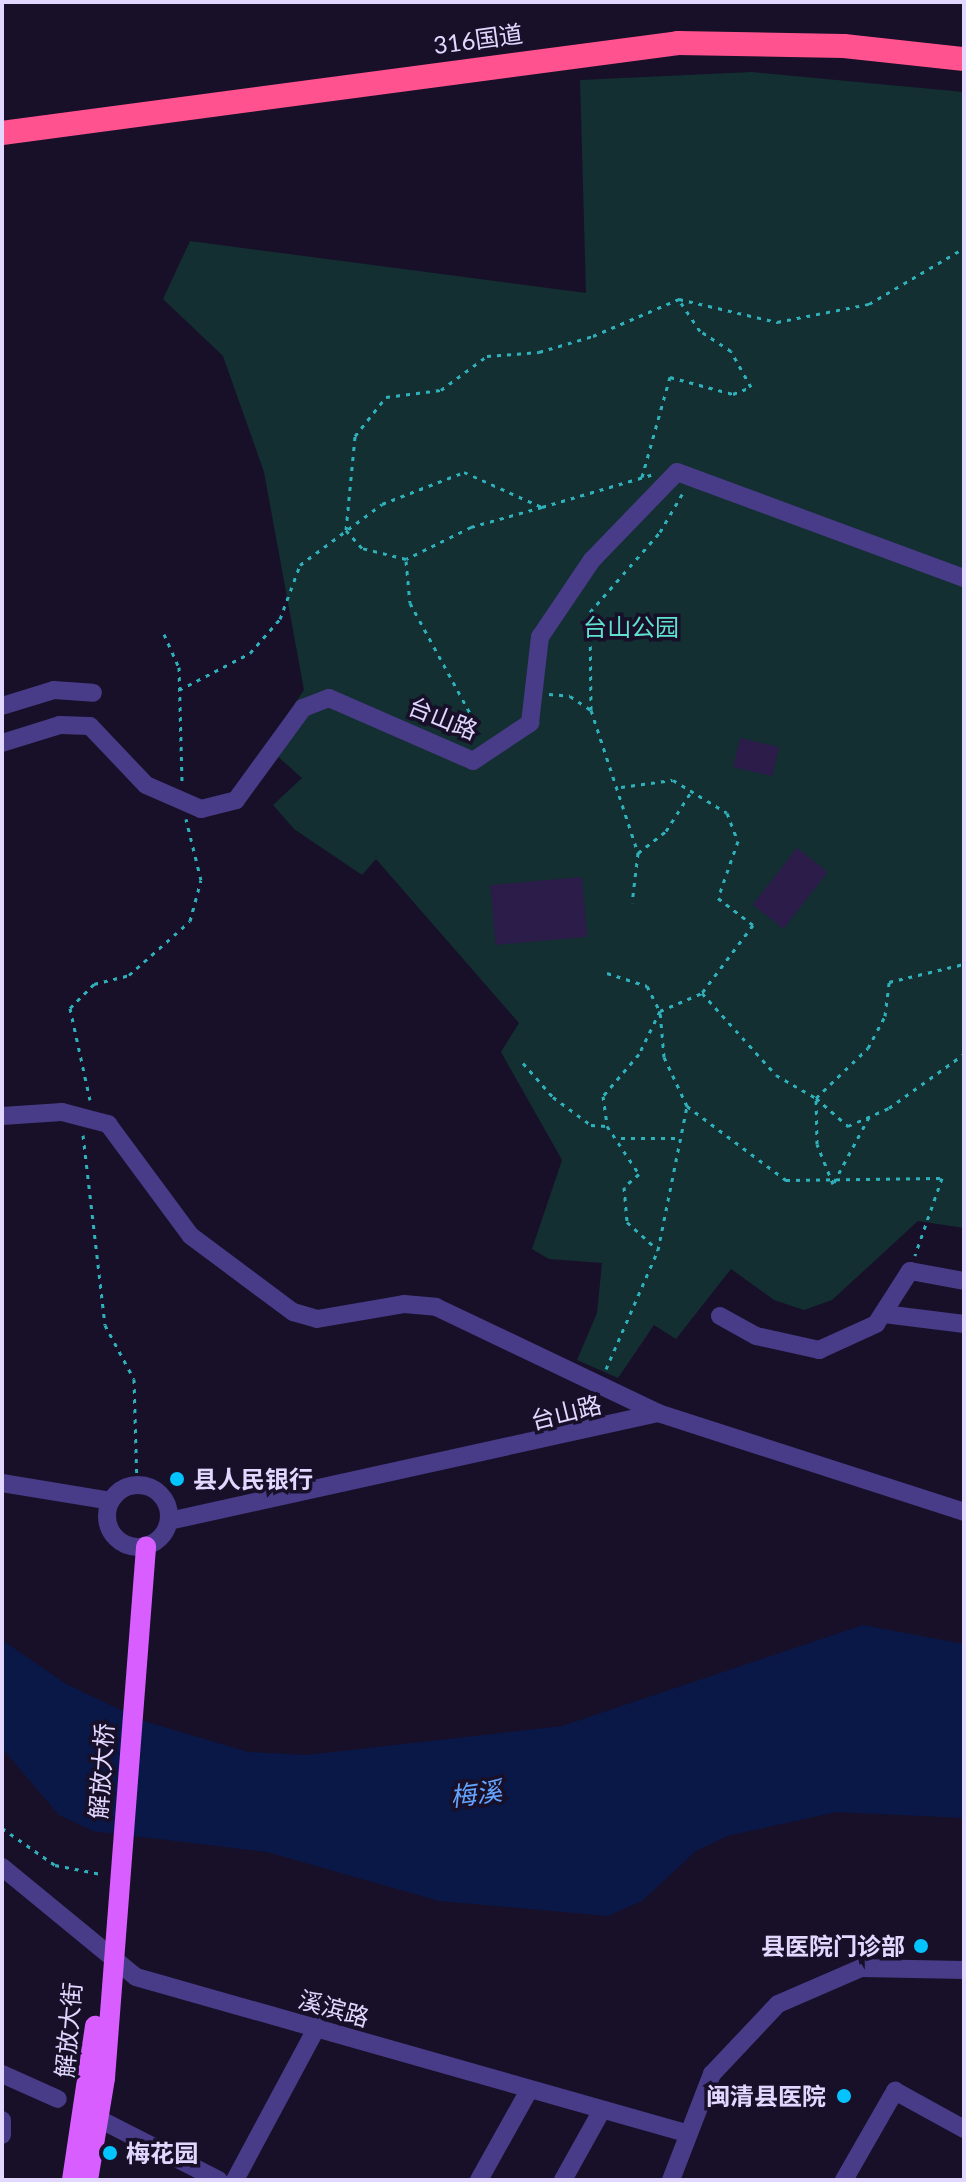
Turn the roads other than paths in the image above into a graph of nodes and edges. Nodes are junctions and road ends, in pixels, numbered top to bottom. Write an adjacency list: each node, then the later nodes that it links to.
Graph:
1 (964, 59): 2 (highway, 316国道)
2 (2, 133)
3 (964, 578): 6 (street, 台山路)
4 (93, 693): 5 (street)
5 (2, 706)
6 (2, 743)
7 (2, 1116): 12 (street)
8 (964, 1281): 9 (street)
9 (884, 1314): 10 (street); 11 (street)
10 (720, 1316)
11 (964, 1324)
12 (658, 1413): 15 (street); 16 (street, 台山路)
13 (2, 1483): 14 (street)
14 (111, 1501): 16 (street); 17 (street)
15 (964, 1512)
16 (169, 1521): 17 (street)
17 (140, 1547): 19 (main road, 解放大桥)
18 (2, 1867): 20 (street, 溪滨路)
19 (110, 1880): 20 (main road, 解放大街)
20 (107, 1958): 22 (street, 溪滨路); 28 (main road, 解放大街); 32 (main road, 解放大街)
21 (964, 1970): 30 (street)
22 (317, 2027): 24 (street, 溪滨路); 35 (street)
23 (2, 2074): 25 (street)
24 (529, 2090): 26 (street, 溪滨路); 36 (street)
25 (58, 2099)
26 (602, 2110): 30 (street, 溪滨路); 37 (street)
27 (2, 2120): 31 (street)
28 (101, 2120): 33 (main road, 解放大街); 34 (street)
29 (964, 2129): 39 (street)
30 (686, 2133): 38 (street)
31 (2, 2135)
32 (72, 2180)
33 (88, 2180)
34 (219, 2180)
35 (235, 2180)
36 (479, 2180)
37 (563, 2180)
38 (671, 2180)
39 (844, 2180)

